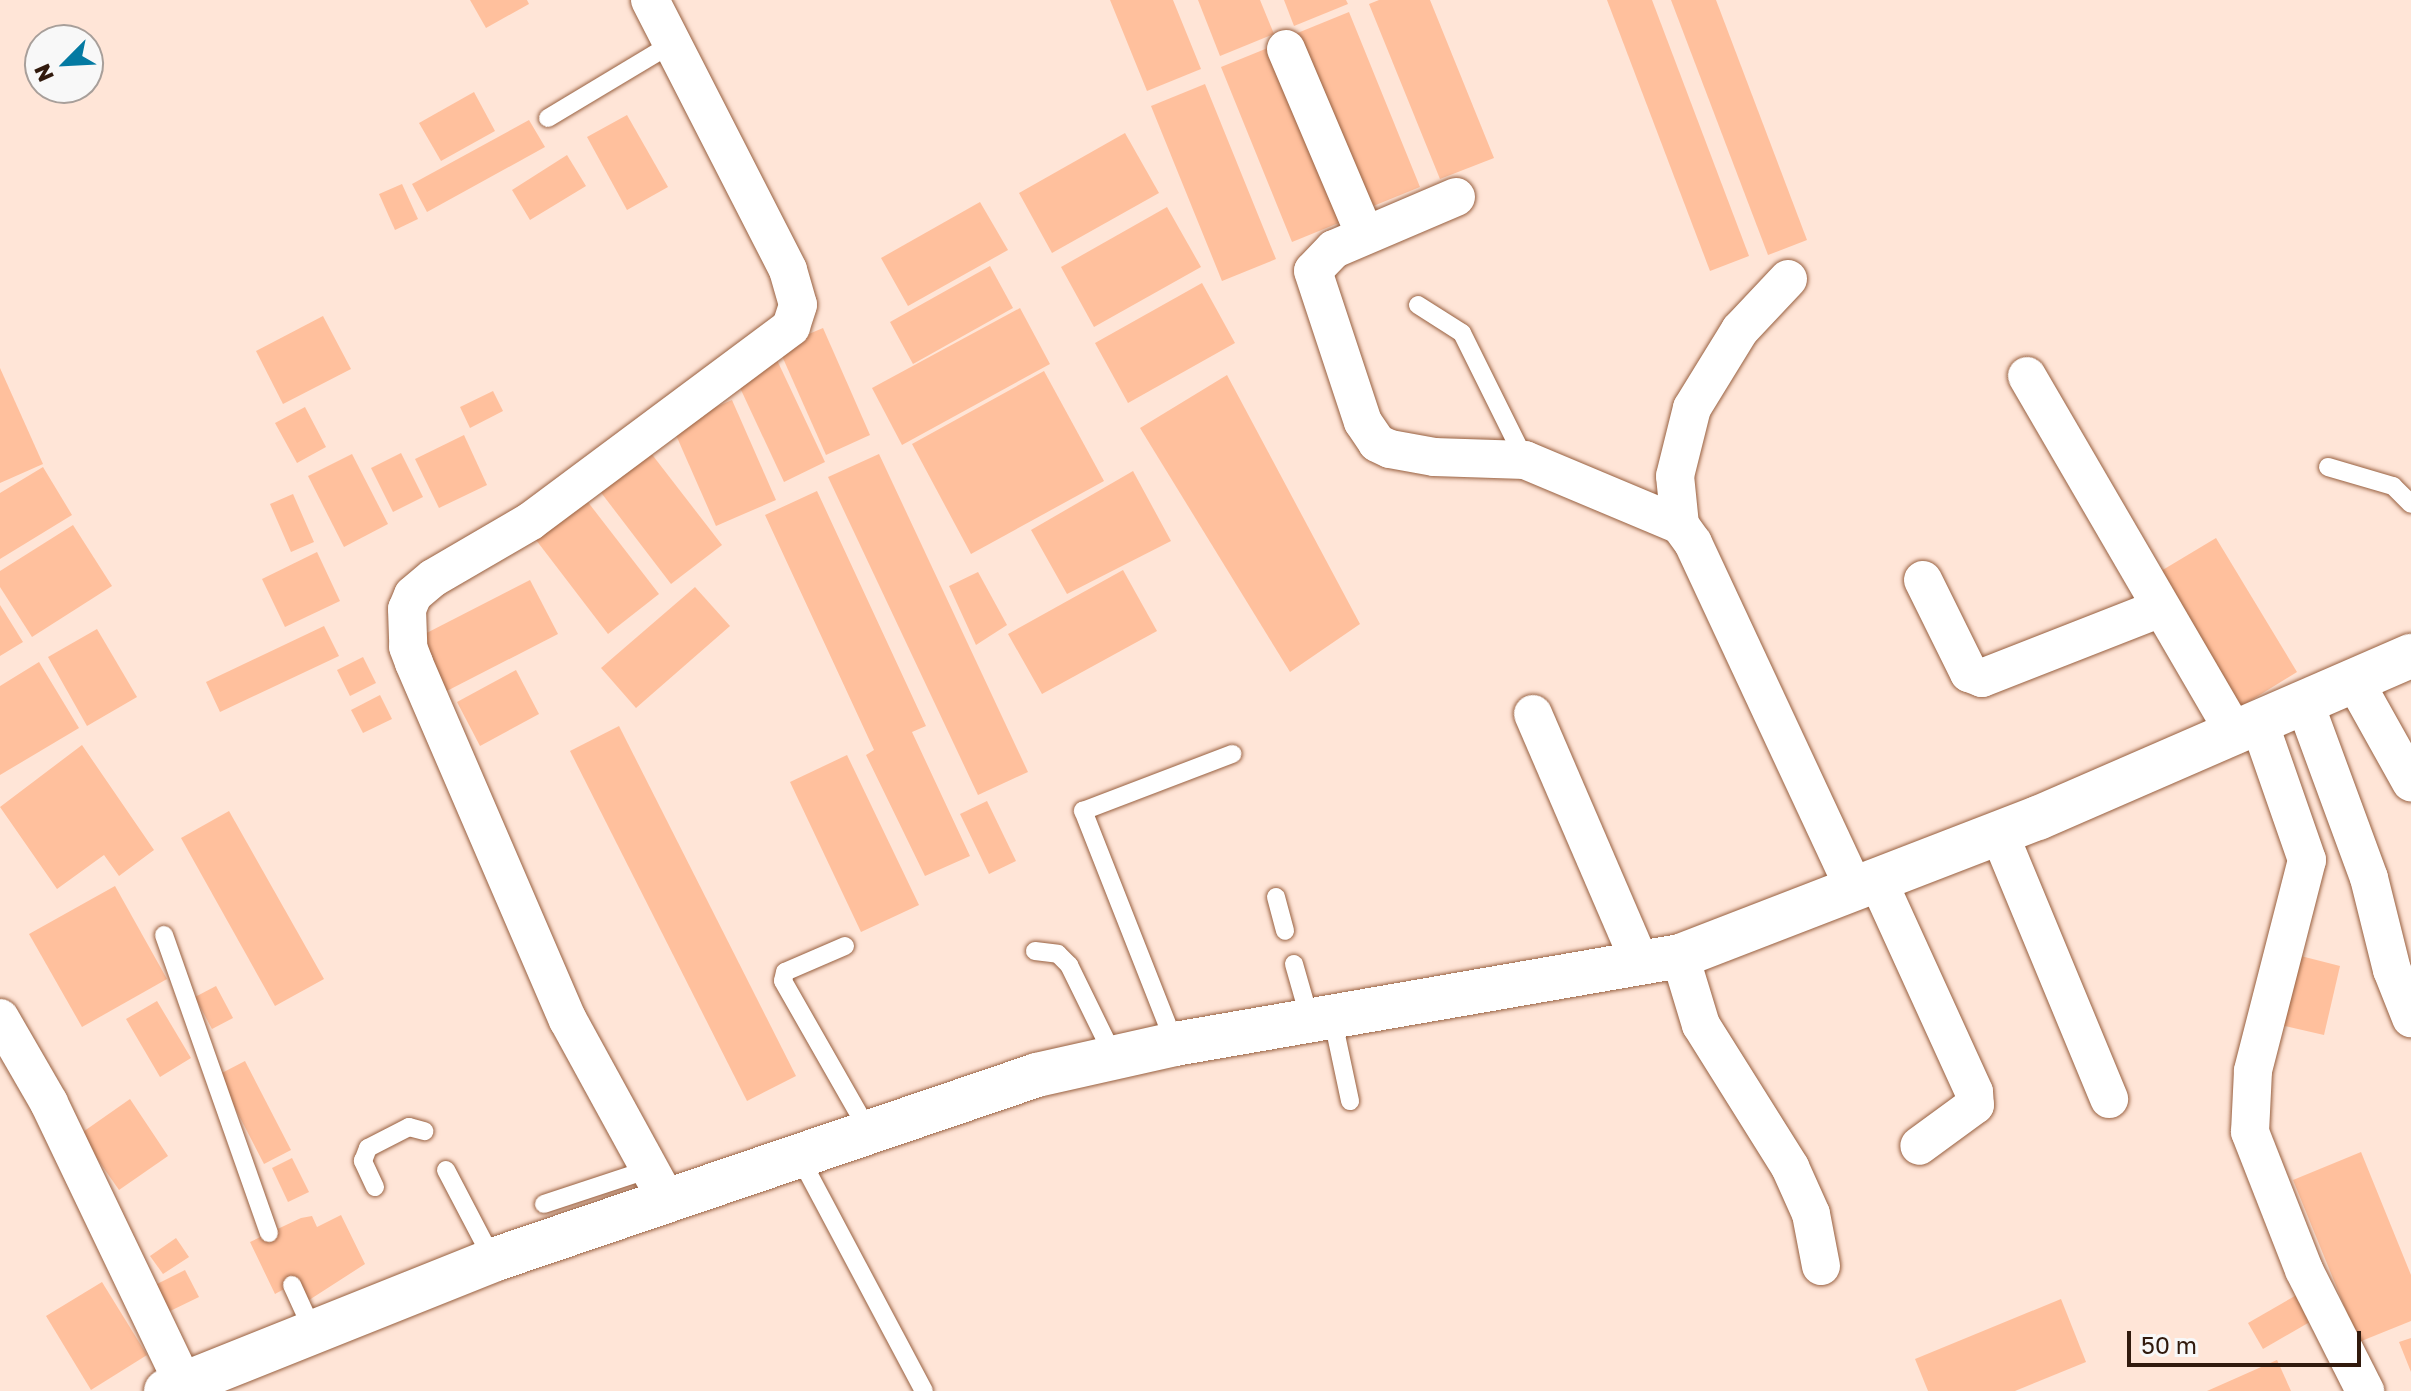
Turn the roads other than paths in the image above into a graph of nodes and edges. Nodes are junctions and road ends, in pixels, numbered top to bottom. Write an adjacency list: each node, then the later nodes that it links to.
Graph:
1 (650, 0): 2 (street)
2 (673, 43): 4 (lane); 44 (street)
3 (1286, 49): 6 (street)
4 (548, 118)
5 (1456, 197): 6 (street)
6 (1365, 235): 10 (street)
7 (1788, 279): 13 (street)
8 (1418, 305): 10 (lane)
9 (2027, 376): 15 (street)
10 (1525, 460): 13 (street)
11 (2328, 467): 12 (lane)
12 (2411, 504)
13 (1680, 525): 24 (street)
14 (1923, 580): 15 (street)
15 (2161, 608): 20 (street)
16 (2411, 656): 17 (street)
17 (2355, 682): 18 (street); 22 (street)
18 (2305, 704): 20 (street); 34 (street)
19 (1533, 714): 30 (street)
20 (2248, 730): 23 (street); 54 (street)
21 (1232, 754): 35 (lane)
22 (2411, 782)
23 (1999, 833): 24 (street); 37 (street)
24 (1865, 884): 30 (street); 41 (street)
25 (1276, 897): 26 (lane)
26 (1285, 931)
27 (164, 935): 47 (lane)
28 (845, 946): 40 (lane)
29 (1035, 951): 36 (lane)
30 (1660, 959): 33 (street); 49 (street)
31 (1294, 964): 33 (lane)
32 (0, 1018): 52 (street)
33 (1321, 1018): 35 (street); 38 (lane)
34 (2411, 1018)
35 (1175, 1044): 36 (street)
36 (1114, 1057): 40 (street)
37 (2109, 1099)
38 (1350, 1101)
39 (424, 1131): 45 (lane)
40 (869, 1132): 42 (street)
41 (1919, 1146)
42 (799, 1156): 44 (street); 53 (lane)
43 (446, 1170): 48 (lane)
44 (657, 1185): 46 (lane); 48 (street)
45 (375, 1187)
46 (544, 1204)
47 (269, 1233)
48 (493, 1260): 51 (street)
49 (1821, 1266)
50 (292, 1285): 51 (lane)
51 (313, 1331): 52 (street)
52 (192, 1385)
53 (924, 1391)
54 (2365, 1391)

